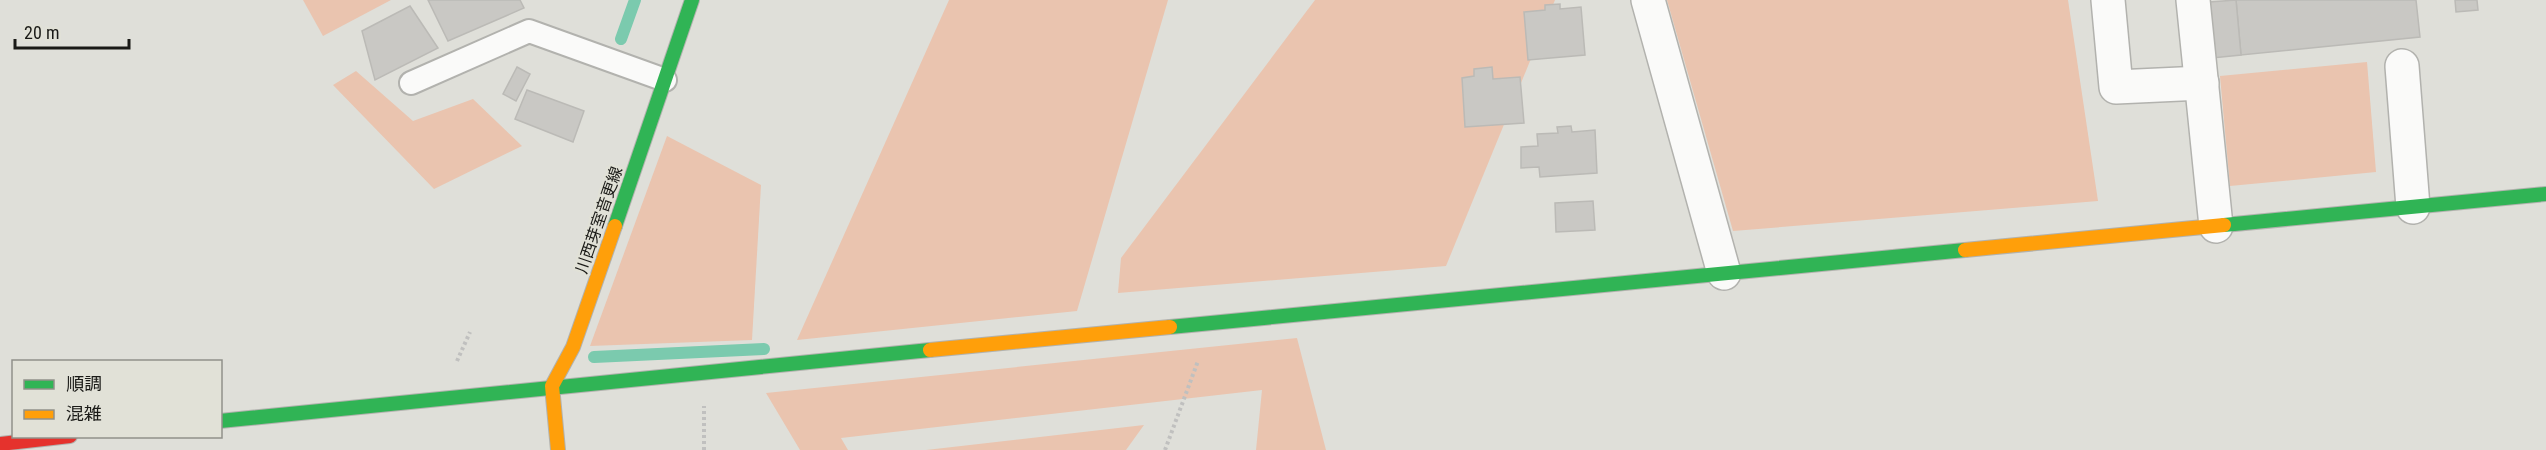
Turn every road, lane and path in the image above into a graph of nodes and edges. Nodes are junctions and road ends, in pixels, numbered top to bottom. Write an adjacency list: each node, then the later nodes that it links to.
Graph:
1 (692, 0): 6 (street, 川西芽室音更線)
2 (1648, 0): 12 (street)
3 (2108, 0): 8 (street)
4 (2193, 0): 8 (street)
5 (2402, 66): 10 (street)
6 (665, 80): 7 (lane); 14 (street, 川西芽室音更線)
7 (411, 83)
8 (2202, 83): 11 (street)
9 (2546, 194): 10 (street)
10 (2413, 207): 11 (street)
11 (2216, 226): 12 (street)
12 (1724, 273): 14 (street)
13 (1198, 360): 21 (path)
14 (552, 386): 16 (street); 19 (street)
15 (704, 405): 20 (path)
16 (222, 421)
17 (52, 438): 18 (street)
18 (0, 444)
19 (558, 450)
20 (704, 450)
21 (1165, 450)

